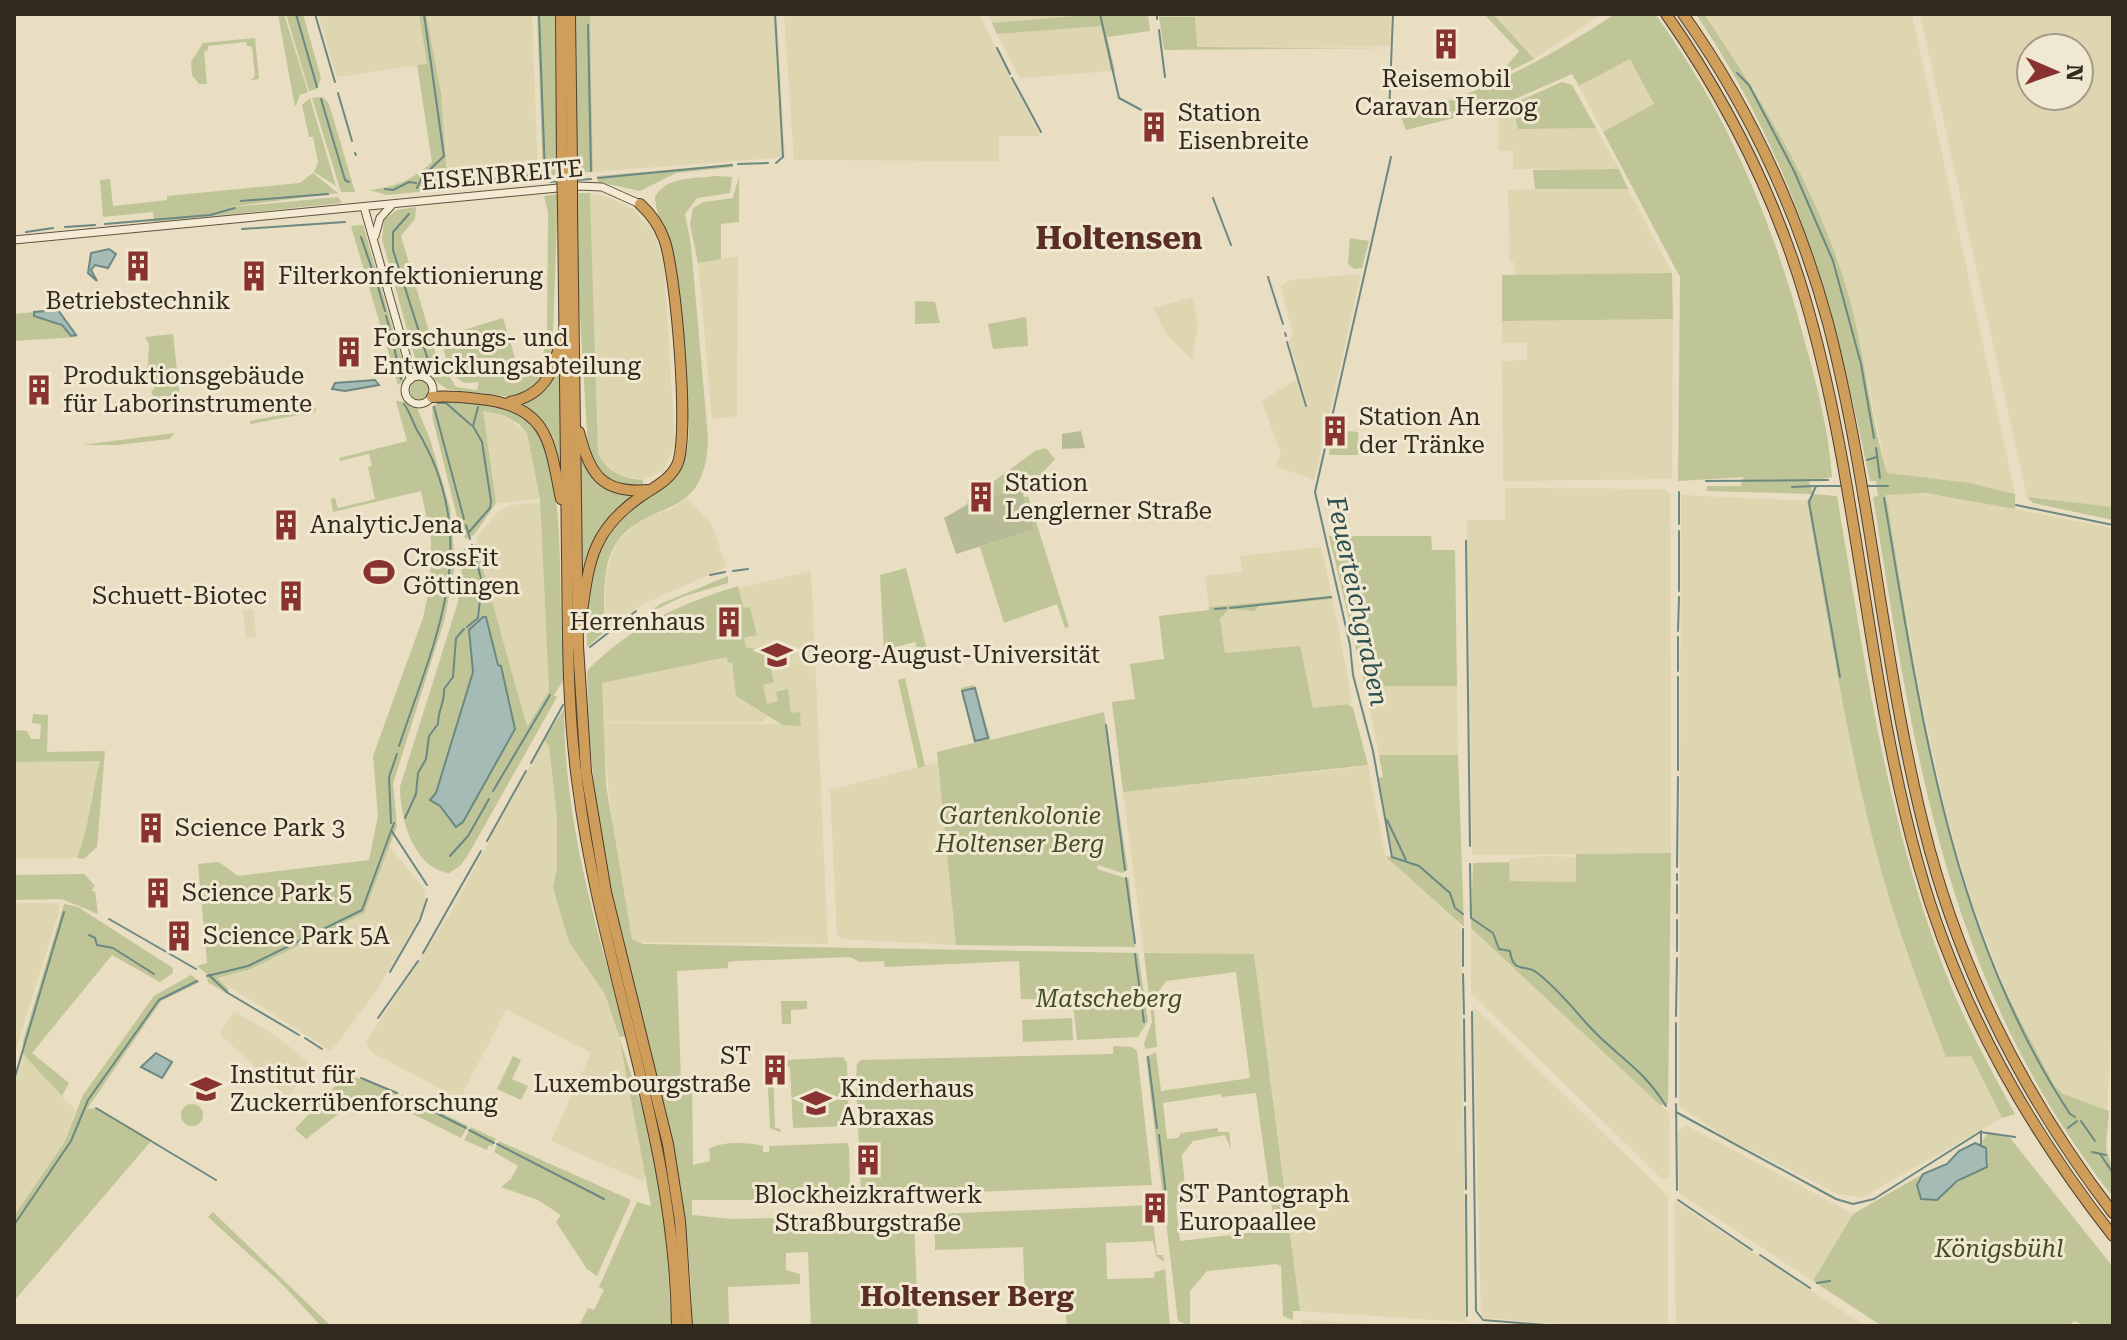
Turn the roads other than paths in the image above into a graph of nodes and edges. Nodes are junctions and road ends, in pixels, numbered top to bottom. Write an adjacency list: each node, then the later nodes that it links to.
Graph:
1 (561, 14): 5 (highway)
2 (570, 14): 5 (highway)
3 (1666, 14): 25 (highway)
4 (1683, 14): 24 (highway)
5 (567, 166): 9 (highway, bridge)
6 (640, 204): 7 (main road, EISENBREITE); 19 (highway)
7 (394, 205): 8 (main road, EISENBREITE); 11 (main road)
8 (364, 207): 10 (main road, EISENBREITE); 11 (main road)
9 (568, 208): 12 (highway); 18 (highway)
10 (14, 240)
11 (374, 242): 13 (main road)
12 (564, 326): 17 (highway); 20 (highway)
13 (407, 358): 14 (main road); 15 (main road)
14 (418, 376): 15 (main road); 16 (main road)
15 (410, 380): 16 (main road)
16 (433, 392): 17 (highway)
17 (506, 403): 20 (highway)
18 (575, 417): 19 (highway); 21 (highway)
19 (651, 490): 21 (highway)
20 (566, 524): 23 (highway)
21 (578, 646): 22 (highway)
22 (624, 966): 23 (highway); 27 (highway)
23 (635, 1044): 26 (highway)
24 (2113, 1213)
25 (2113, 1236)
26 (677, 1326)
27 (687, 1326)

